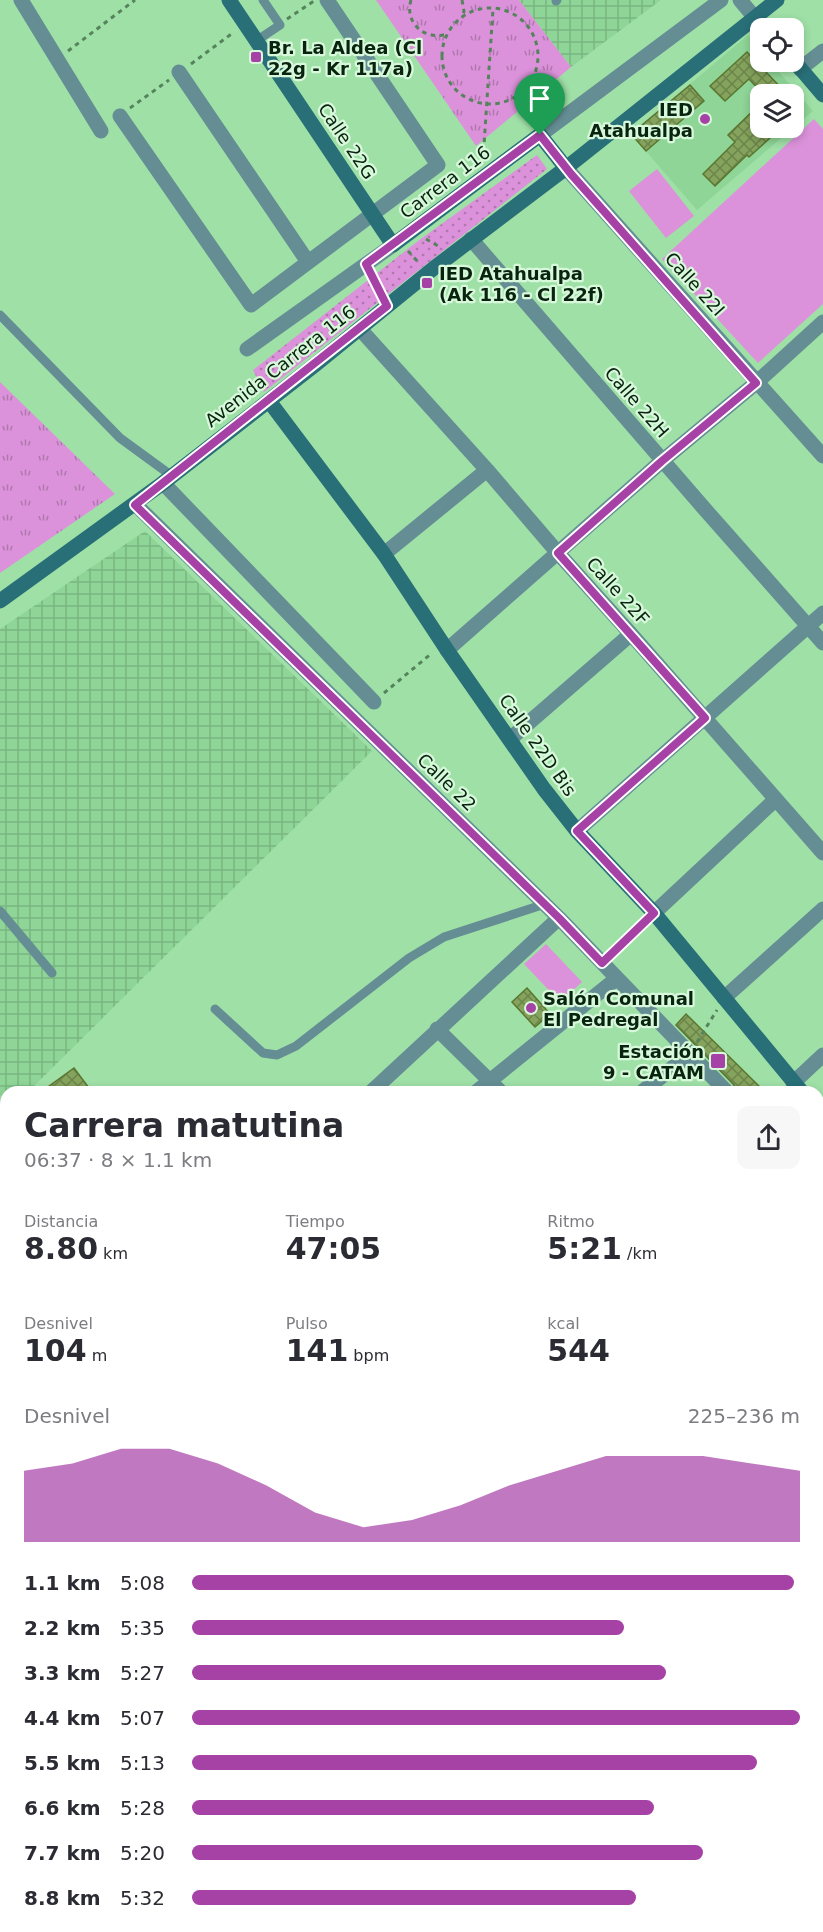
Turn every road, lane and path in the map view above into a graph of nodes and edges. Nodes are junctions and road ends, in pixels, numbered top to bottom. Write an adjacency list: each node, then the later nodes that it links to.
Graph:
1 (21, 0): 21 (street)
2 (135, 0): 21 (path)
3 (229, 0): 19 (street, Calle 22G)
4 (263, 0): 16 (lane)
5 (316, 0): 16 (path)
6 (327, 0): 32 (street)
7 (411, 0): 18 (path)
8 (462, 0): 13 (path)
9 (721, 0): 29 (street, Carrera 116)
10 (740, 0): 14 (street)
11 (777, 0): 15 (street, Avenida Carrera 116)
12 (493, 9): 13 (path); 26 (path); 26 (path)
13 (462, 18): 18 (path)
14 (756, 18)
15 (764, 18)
16 (279, 25): 19 (lane)
17 (750, 30): 31 (street, Avenida Carrera 116)
18 (447, 34): 26 (path)
19 (256, 41): 32 (street, Calle 22G)
20 (823, 51): 22 (street)
21 (57, 60): 28 (street)
22 (804, 61)
23 (179, 72): 36 (street)
24 (803, 72): 25 (street)
25 (823, 95)
26 (487, 104): 30 (path)
27 (120, 116): 36 (street)
28 (100, 131)
29 (540, 135): 31 (street, Calle 22I); 33 (street, Carrera 116)
30 (483, 167)
31 (566, 168): 34 (street, Avenida Carrera 116); 44 (street, Calle 22I)
32 (373, 214): 33 (street, Calle 22G); 36 (street)
33 (401, 239): 35 (path); 37 (street, Carrera 116); 38 (path)
34 (471, 239): 35 (street, Avenida Carrera 116); 47 (street, Calle 22H)
35 (453, 254): 38 (street, Avenida Carrera 116)
36 (308, 262)
37 (366, 264): 39 (path); 43 (street, Carrera 116)
38 (428, 273): 39 (street, Avenida Carrera 116)
39 (387, 306): 42 (street, Avenida Carrera 116)
40 (0, 315): 49 (lane)
41 (823, 322): 44 (street)
42 (360, 329): 45 (street, Avenida Carrera 116); 48 (street, Calle 22F)
43 (247, 349)
44 (756, 383): 46 (street, Calle 22I); 47 (street)
45 (269, 401): 49 (street, Avenida Carrera 116); 52 (street, Calle 22D Bis)
46 (823, 456)
47 (662, 461): 51 (street); 55 (street, Calle 22H)
48 (487, 470): 51 (street, Calle 22F); 52 (street)
49 (168, 480): 50 (street, Avenida Carrera 116); 59 (street)
50 (135, 505): 53 (street, Avenida Carrera 116); 65 (street, Calle 22)
51 (558, 553): 56 (street, Calle 22F); 58 (street)
52 (384, 554): 58 (street, Calle 22D Bis)
53 (0, 601)
54 (823, 613): 55 (street)
55 (808, 626): 57 (street, Calle 22H); 60 (street)
56 (631, 634): 60 (street, Calle 22F); 61 (street)
57 (823, 643)
58 (445, 647): 59 (path); 61 (street, Calle 22D Bis)
59 (374, 702)
60 (705, 718): 62 (street, Calle 22F); 63 (street)
61 (510, 739): 63 (street, Calle 22D Bis)
62 (776, 799): 64 (street, Calle 22F); 68 (street)
63 (577, 831): 68 (street, Calle 22D Bis)
64 (823, 854)
65 (545, 904): 69 (street, Calle 22); 74 (lane)
66 (823, 909): 73 (street)
67 (0, 911): 71 (lane)
68 (654, 913): 70 (path); 73 (street, Calle 22D Bis)
69 (559, 918): 70 (street, Calle 22); 75 (street)
70 (602, 963): 72 (street, Calle 22)
71 (52, 973)
72 (616, 979): 76 (street, Calle 22); 78 (street)
73 (724, 998): 76 (path); 84 (street, Calle 22D Bis)
74 (215, 1009)
75 (438, 1029): 78 (street); 79 (street)
76 (690, 1054): 82 (street); 83 (street, Calle 22)
77 (823, 1055): 85 (street)
78 (489, 1080): 80 (street); 81 (street)
79 (377, 1086)
80 (482, 1086)
81 (495, 1086)
82 (650, 1086)
83 (721, 1086)
84 (796, 1086)
85 (800, 1086)

